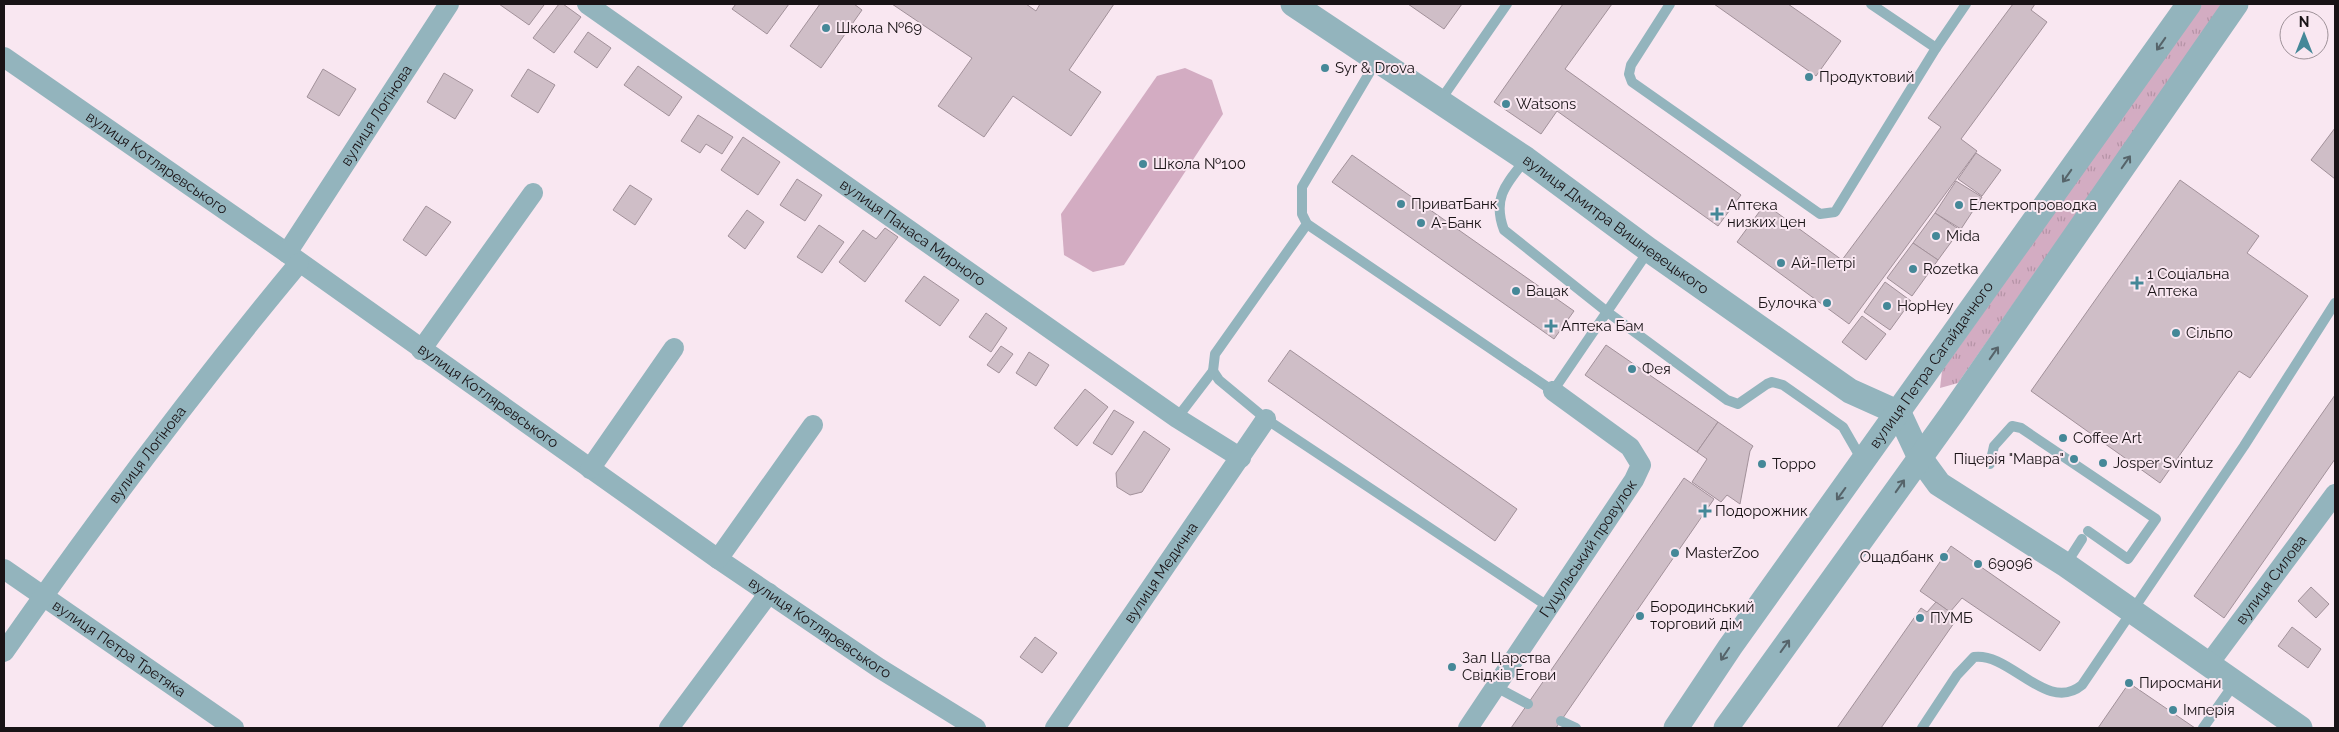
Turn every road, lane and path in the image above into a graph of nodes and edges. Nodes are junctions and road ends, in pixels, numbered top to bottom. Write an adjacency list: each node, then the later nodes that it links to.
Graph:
1 (449, 4): 18 (street, вулиця Логінова)
2 (587, 4): 26 (street, вулиця Панаса Мирного)
3 (1293, 4): 12 (street, вулиця Дмитра Вишневецького)
4 (1508, 4): 13 (lane)
5 (1670, 4): 10 (lane)
6 (1871, 4): 10 (lane)
7 (1966, 4): 10 (lane)
8 (2189, 4): 25 (street, вулиця Петра Сагайдачного, one-way to 25)
9 (2236, 4): 30 (street, one-way to 9)
10 (1936, 48)
11 (4, 56): 18 (street, вулиця Котляревського)
12 (1377, 60): 13 (street, вулиця Дмитра Вишневецького); 16 (lane)
13 (1440, 102): 14 (street, вулиця Дмитра Вишневецького)
14 (1526, 159): 17 (street, вулиця Дмитра Вишневецького); 20 (lane)
15 (533, 193): 22 (street)
16 (1307, 224): 23 (lane); 24 (lane)
17 (1649, 250): 20 (lane); 25 (street, вулиця Дмитра Вишневецького)
18 (293, 258): 22 (street, вулиця Котляревського); 39 (street, вулиця Логінова)
19 (2335, 303): 41 (lane)
20 (1606, 311): 24 (lane); 31 (lane)
21 (674, 348): 33 (street)
22 (421, 350): 33 (street, вулиця Котляревського)
23 (1213, 371): 26 (lane); 27 (lane)
24 (1553, 391): 40 (street, Гуцульський провулок)
25 (1899, 413): 30 (street); 31 (street, вулиця Петра Сагайдачного)
26 (1177, 418): 29 (street, вулиця Панаса Мирного)
27 (1266, 419): 29 (street, вулиця Медична); 40 (lane)
28 (813, 425): 35 (street)
29 (1240, 458): 51 (street, вулиця Медична)
30 (1920, 458): 36 (street); 55 (street, one-way to 30)
31 (1863, 463): 54 (street, вулиця Петра Сагайдачного, one-way to 54)
32 (1990, 464): 36 (lane)
33 (590, 469): 35 (street, вулиця Котляревського)
34 (2335, 494): 43 (street, вулиця Силова)
35 (718, 559): 38 (street, вулиця Котляревського)
36 (2066, 565): 41 (street)
37 (4, 569): 39 (street, вулиця Петра Третяка)
38 (769, 593): 49 (street); 50 (street, вулиця Котляревського)
39 (43, 597): 42 (street, вулиця Логінова); 48 (street, вулиця Петра Третяка)
40 (1549, 607): 45 (street, Гуцульський провулок)
41 (2130, 611): 43 (street); 56 (lane)
42 (4, 652)
43 (2208, 665): 44 (street)
44 (2234, 684): 57 (lane); 58 (street)
45 (1496, 687): 46 (lane); 52 (street, Гуцульський провулок)
46 (1528, 704)
47 (1561, 721): 53 (lane)
48 (234, 728)
49 (669, 728)
50 (976, 728)
51 (1055, 728)
52 (1468, 728)
53 (1576, 728)
54 (1676, 728)
55 (1726, 728)
56 (1922, 728)
57 (2203, 728)
58 (2300, 728)

